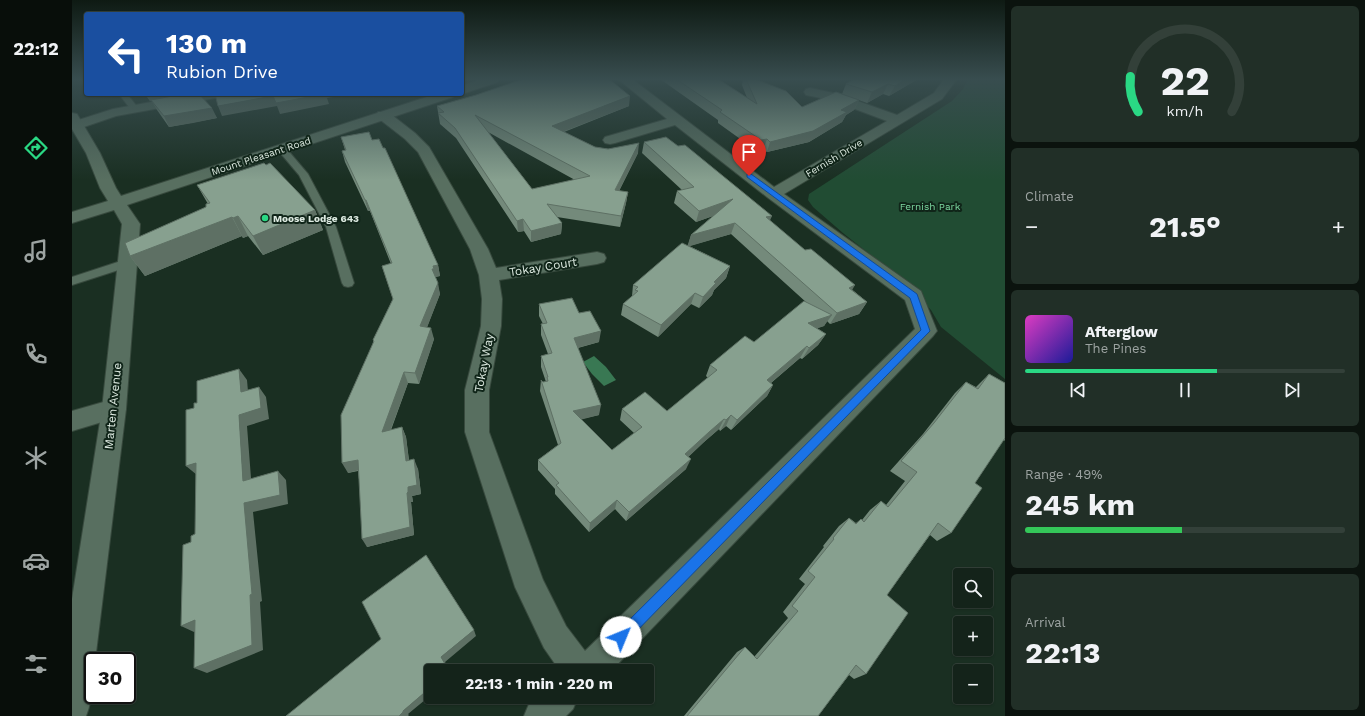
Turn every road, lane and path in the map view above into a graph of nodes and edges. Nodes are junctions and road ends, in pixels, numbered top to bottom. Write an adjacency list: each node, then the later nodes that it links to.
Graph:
1 (116, 112): 9 (street)
2 (394, 112): 6 (street, Mount Pleasant Road)
3 (667, 112): 7 (street)
4 (877, 112): 8 (street)
5 (911, 112): 8 (street, Fernish Drive)
6 (383, 116): 11 (street, Mount Pleasant Road); 17 (street, Tokay Way)
7 (677, 120): 10 (street); 12 (street)
8 (898, 120): 12 (street, Fernish Drive)
9 (74, 121): 13 (street, Marten Avenue)
10 (610, 140)
11 (282, 149): 13 (street, Mount Pleasant Road); 19 (lane)
12 (773, 194): 23 (street)
13 (117, 203): 14 (street, Mount Pleasant Road); 16 (street, Marten Avenue)
14 (72, 218)
15 (597, 258): 17 (street, Tokay Court)
16 (127, 263): 18 (lane); 20 (street, Marten Avenue)
17 (489, 275): 22 (street, Tokay Way)
18 (72, 281)
19 (348, 283)
20 (114, 409): 21 (street); 25 (street, Marten Avenue)
21 (72, 421)
22 (575, 664)
23 (595, 664)
24 (554, 704): 26 (street)
25 (72, 709)
26 (541, 716)

